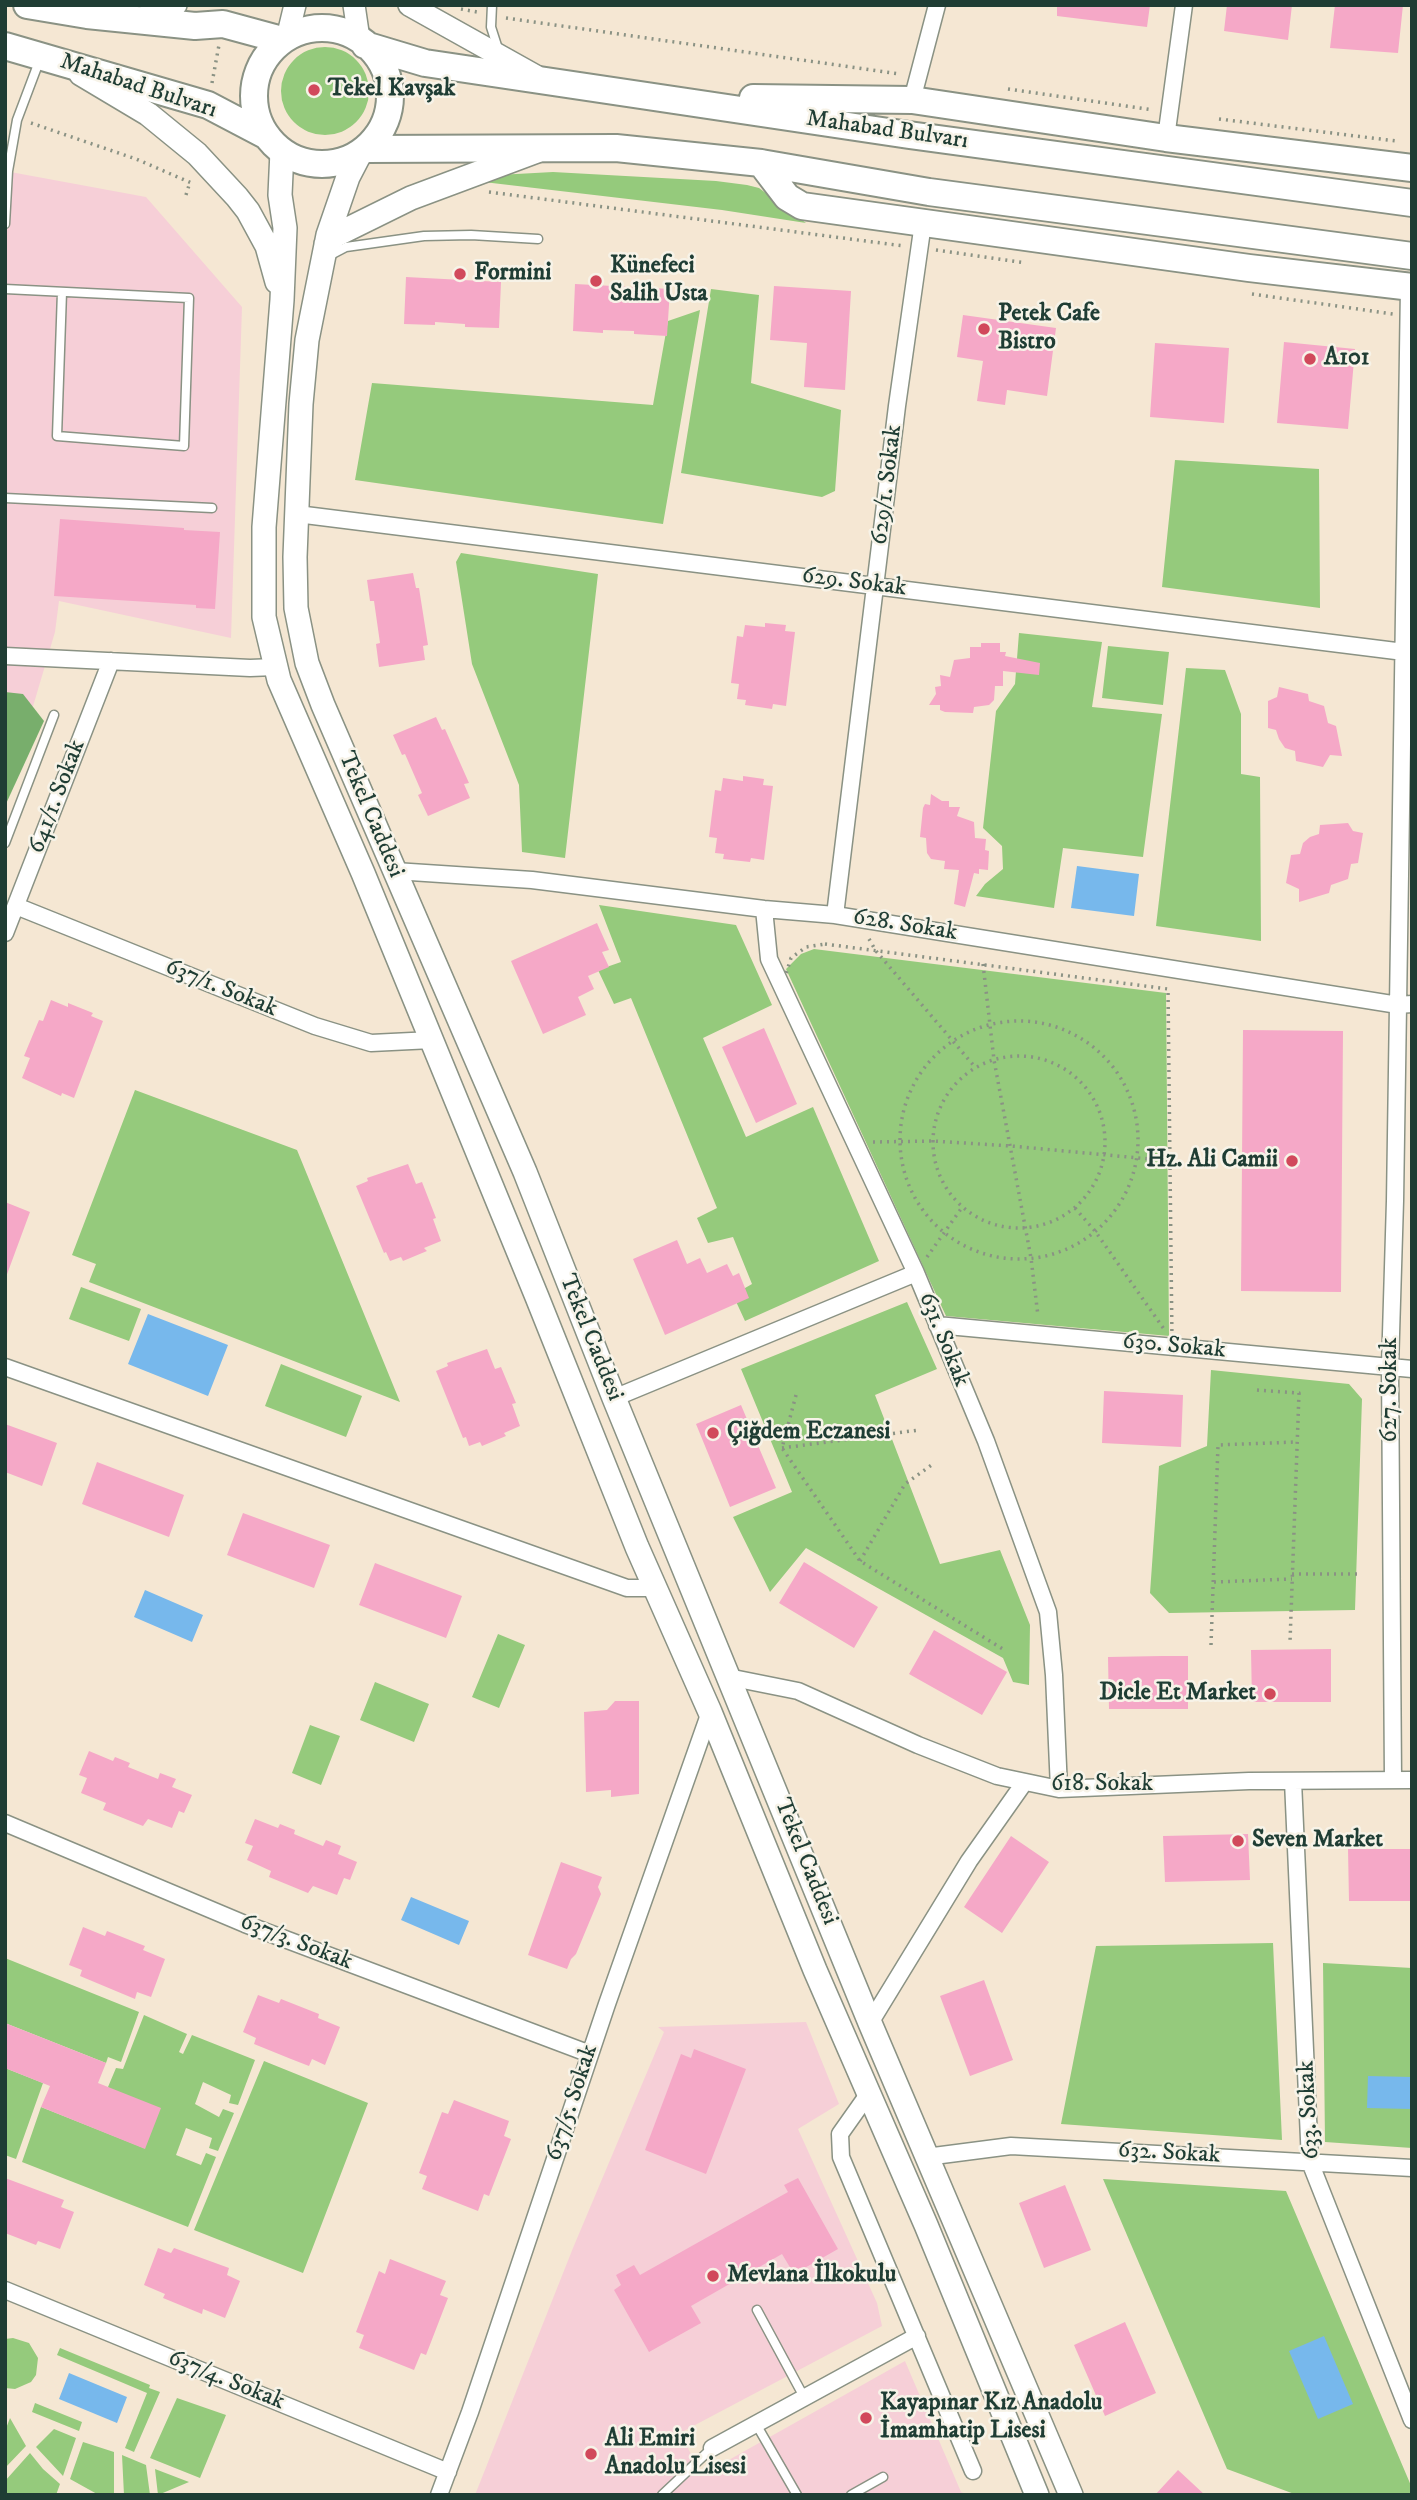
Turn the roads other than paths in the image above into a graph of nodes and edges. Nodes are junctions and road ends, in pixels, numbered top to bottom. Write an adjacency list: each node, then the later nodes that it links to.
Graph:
1 (27, 5): 9 (main road, Mahabad Bulvarı)
2 (176, 5): 9 (street)
3 (295, 5): 10 (street)
4 (354, 5): 11 (street)
5 (410, 5): 13 (street)
6 (492, 5): 13 (lane)
7 (937, 5): 17 (street)
8 (1184, 5): 18 (street)
9 (137, 20): 10 (main road, Mahabad Bulvarı)
10 (285, 39): 11 (main road); 19 (main road)
11 (362, 42): 15 (main road, Mahabad Bulvarı); 21 (main road)
12 (5, 46): 14 (main road, Mahabad Bulvarı)
13 (501, 58): 15 (street)
14 (52, 60): 19 (main road, Mahabad Bulvarı); 25 (lane); 33 (main road)
15 (544, 80): 16 (main road, Mahabad Bulvarı)
16 (647, 96): 17 (main road); 24 (main road, Mahabad Bulvarı)
17 (912, 100): 18 (main road)
18 (1166, 138): 23 (main road)
19 (274, 144): 21 (main road); 33 (main road)
20 (545, 148): 21 (main road, Mahabad Bulvarı); 22 (main road, Mahabad Bulvarı); 28 (main road)
21 (363, 150): 28 (main road, Tekel Caddesi)
22 (761, 163): 26 (main road); 29 (main road, Mahabad Bulvarı)
23 (1412, 168)
24 (1412, 203)
25 (5, 224)
26 (922, 236): 30 (main road); 37 (street, 629/1. Sokak)
27 (538, 239): 28 (lane)
28 (323, 251): 36 (main road, Tekel Caddesi)
29 (1412, 256)
30 (1410, 287): 38 (street, 627. Sokak)
31 (5, 289): 32 (lane)
32 (62, 292): 32 (lane)
33 (282, 300): 41 (main road)
34 (5, 498): 35 (lane)
35 (212, 508)
36 (297, 514): 37 (street, 629. Sokak); 44 (main road, Tekel Caddesi)
37 (875, 586): 38 (street, 629. Sokak); 47 (street, 629/1. Sokak)
38 (1407, 652): 49 (street, 627. Sokak)
39 (5, 656): 40 (street)
40 (111, 662): 41 (street); 45 (street, 641/1. Sokak)
41 (275, 667): 50 (main road)
42 (54, 715): 43 (lane)
43 (5, 843)
44 (395, 872): 46 (street, 628. Sokak); 56 (main road, Tekel Caddesi)
45 (16, 906): 48 (street, 641/1. Sokak); 50 (street, 637/1. Sokak)
46 (765, 909): 47 (street, 628. Sokak); 51 (street, 631. Sokak)
47 (835, 915): 49 (street, 628. Sokak)
48 (5, 933)
49 (1405, 1004): 54 (street, 627. Sokak)
50 (432, 1040): 57 (main road)
51 (918, 1270): 52 (street, 631. Sokak); 56 (street)
52 (937, 1325): 54 (street, 630. Sokak); 64 (street, 631. Sokak)
53 (5, 1367): 57 (street)
54 (1390, 1367): 55 (street, 630. Sokak); 60 (street, 627. Sokak)
55 (1412, 1369)
56 (614, 1398): 58 (main road, Tekel Caddesi)
57 (654, 1588): 59 (main road)
58 (728, 1676): 63 (street, 618. Sokak); 66 (main road, Tekel Caddesi)
59 (710, 1712): 67 (street, 637/5. Sokak); 68 (main road)
60 (1393, 1780): 61 (street, 618. Sokak); 62 (street, 618. Sokak)
61 (1412, 1780)
62 (1293, 1781): 64 (street, 618. Sokak); 70 (street, 633. Sokak)
63 (1024, 1783): 64 (street, 618. Sokak); 66 (street)
64 (1059, 1789)
65 (5, 1824): 67 (street, 637/3. Sokak)
66 (870, 2023): 69 (main road, Tekel Caddesi)
67 (590, 2054): 80 (street, 637/5. Sokak)
68 (869, 2093): 74 (street); 86 (main road)
69 (926, 2157): 70 (street, 632. Sokak); 87 (main road, Tekel Caddesi)
70 (1310, 2162): 71 (street, 632. Sokak); 76 (street, 633. Sokak)
71 (1412, 2168)
72 (5, 2290): 80 (street, 637/4. Sokak)
73 (757, 2309): 75 (lane)
74 (917, 2336): 75 (street); 79 (street)
75 (804, 2397): 77 (street)
76 (1412, 2420)
77 (756, 2424): 78 (street); 84 (lane)
78 (712, 2448): 83 (lane)
79 (973, 2471)
80 (448, 2472): 82 (street, 637/5. Sokak)
81 (883, 2477): 85 (lane)
82 (439, 2495)
83 (662, 2495)
84 (797, 2495)
85 (851, 2495)
86 (1037, 2495)
87 (1071, 2495)

